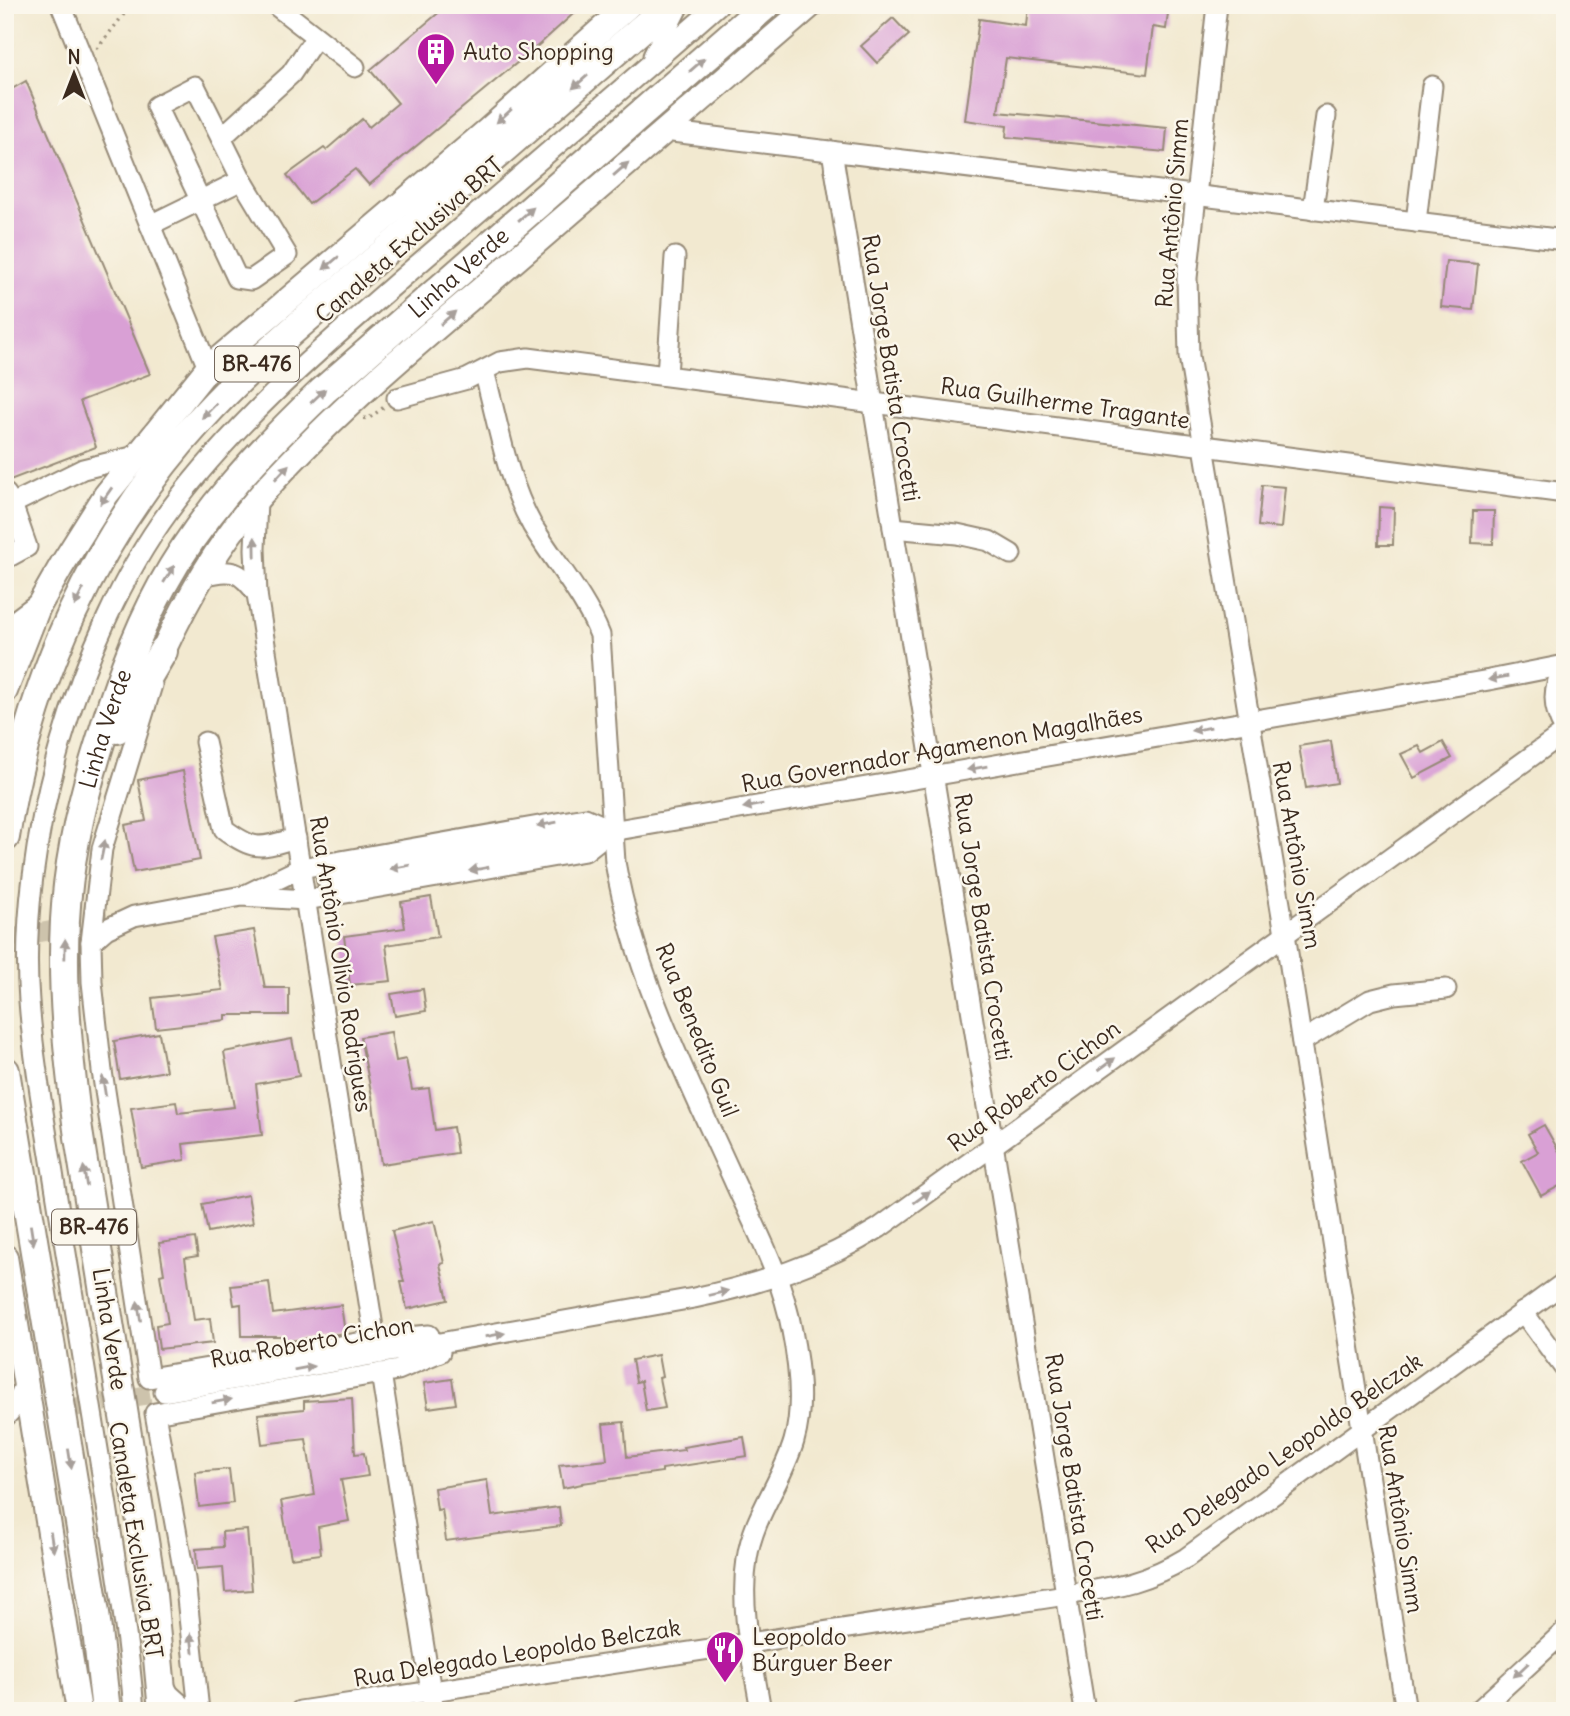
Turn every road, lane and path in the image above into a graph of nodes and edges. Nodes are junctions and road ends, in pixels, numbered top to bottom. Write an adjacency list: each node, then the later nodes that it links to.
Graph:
1 (61, 5): 12 (street)
2 (131, 5): 12 (path)
3 (629, 5): 28 (main road, one-way to 28)
4 (669, 5): 54 (highway, BR-476, one-way to 54)
5 (679, 5): 13 (street, Canaleta Exclusiva BRT)
6 (718, 5): 13 (street, Canaleta Exclusiva BRT)
7 (766, 5): 51 (highway, Linha Verde / BR-476, one-way to 7)
8 (811, 5): 17 (main road, Linha Verde)
9 (1217, 5): 21 (street, Rua Antônio Simm)
10 (278, 7): 11 (street)
11 (316, 37): 14 (street); 18 (street)
12 (85, 65): 25 (street)
13 (648, 66): 90 (street, Canaleta Exclusiva BRT)
14 (355, 67)
15 (1432, 86): 24 (street)
16 (1326, 116): 23 (street)
17 (664, 131): 19 (street); 37 (main road, Linha Verde, one-way to 17)
18 (221, 138): 20 (street); 22 (street)
19 (832, 152): 21 (street); 32 (street, Rua Jorge Batista Crocetti)
20 (242, 180): 22 (street); 22 (street)
21 (1196, 196): 23 (street); 33 (street, Rua Antônio Simm)
22 (200, 200): 25 (street)
23 (1313, 210): 24 (street)
24 (1416, 222): 26 (street)
25 (150, 225): 28 (street)
26 (1565, 240)
27 (675, 257): 30 (street)
28 (208, 368): 34 (main road)
29 (484, 371): 30 (street, Rua Guilherme Tragante); 31 (street, Rua Guilherme Tragante); 53 (street, Rua Benedito Guil)
30 (667, 375): 32 (street, Rua Guilherme Tragante)
31 (397, 398)
32 (872, 402): 33 (street, Rua Guilherme Tragante); 38 (street, Rua Jorge Batista Crocetti)
33 (1203, 446): 35 (street, Rua Guilherme Tragante); 48 (street, Rua Antônio Simm)
34 (136, 456): 36 (street); 43 (main road, one-way to 43)
35 (1565, 493)
36 (8, 498): 40 (street)
37 (257, 500): 41 (main road, Linha Verde); 42 (street, Rua Antônio Olívio Rodrigues, one-way to 37)
38 (893, 528): 39 (street); 52 (street, Rua Jorge Batista Crocetti)
39 (1011, 554)
40 (5, 559)
41 (203, 576): 42 (street); 45 (main road, Linha Verde)
42 (257, 594): 55 (street, Rua Antônio Olívio Rodrigues)
43 (37, 607): 44 (main road); 47 (main road)
44 (5, 631)
45 (163, 651): 51 (highway); 59 (street, Linha Verde, one-way to 45)
46 (1565, 666): 48 (street, Rua Governador Agamenon Magalhães, one-way to 48); 49 (street)
47 (5, 691)
48 (1249, 721): 52 (street, Rua Governador Agamenon Magalhães, one-way to 52); 62 (street, Rua Antônio Simm)
49 (1565, 731): 62 (street, Rua Roberto Cichon)
50 (205, 741): 55 (street)
51 (90, 774): 86 (highway, Linha Verde / BR-476, one-way to 51)
52 (933, 775): 53 (street, Rua Governador Agamenon Magalhães, one-way to 53); 67 (street, Rua Jorge Batista Crocetti)
53 (612, 830): 56 (street, one-way to 56); 57 (street, Rua Governador Agamenon Magalhães, one-way to 57); 60 (street, one-way to 60); 69 (street, Rua Benedito Guil)
54 (5, 837)
55 (296, 838): 56 (street, Rua Antônio Olívio Rodrigues)
56 (301, 868): 58 (street); 60 (street, Rua Antônio Olívio Rodrigues)
57 (327, 880)
58 (243, 897): 60 (street); 61 (street)
59 (95, 898): 61 (street); 63 (street, Linha Verde)
60 (306, 900): 72 (street, Rua Antônio Olívio Rodrigues)
61 (134, 916): 63 (street)
62 (1285, 934): 65 (street, Rua Antônio Simm); 67 (street, Rua Roberto Cichon, one-way to 62)
63 (91, 942): 72 (street, Linha Verde, one-way to 63)
64 (1446, 989): 65 (street)
65 (1302, 1041): 81 (street, Rua Antônio Simm)
66 (5, 1071): 89 (highway, BR-476, one-way to 89)
67 (993, 1146): 69 (street, Rua Roberto Cichon, one-way to 67); 83 (street, Rua Jorge Batista Crocetti)
68 (5, 1257): 76 (main road)
69 (778, 1277): 73 (street, Rua Roberto Cichon, one-way to 69); 85 (street, Rua Benedito Guil)
70 (1565, 1282): 71 (street, Rua Delegado Leopoldo Belczak)
71 (1523, 1312): 74 (street); 81 (street, Rua Delegado Leopoldo Belczak)
72 (376, 1340): 73 (street)
73 (468, 1340): 75 (street, Rua Roberto Cichon); 77 (street, Rua Roberto Cichon, one-way to 73)
74 (1565, 1369)
75 (381, 1373): 78 (street, Rua Roberto Cichon, one-way to 75); 87 (street)
76 (26, 1381): 79 (street); 82 (main road)
77 (164, 1392)
78 (155, 1413): 93 (street, Linha Verde, one-way to 78)
79 (5, 1417)
80 (5, 1424): 82 (street)
81 (1362, 1430): 83 (street, Rua Delegado Leopoldo Belczak); 98 (street, Rua Antônio Simm)
82 (36, 1443): 88 (main road, one-way to 88)
83 (1066, 1595): 85 (street, Rua Delegado Leopoldo Belczak); 97 (street, Rua Jorge Batista Crocetti)
84 (1563, 1635): 99 (street, one-way to 99)
85 (750, 1643): 87 (street, Rua Delegado Leopoldo Belczak); 96 (street, Rua Benedito Guil)
86 (161, 1679): 91 (highway, Linha Verde / BR-476); 92 (street)
87 (431, 1691): 94 (street, Rua Delegado Leopoldo Belczak); 95 (street)
88 (79, 1711)
89 (106, 1711)
90 (134, 1711)
91 (163, 1711)
92 (187, 1711)
93 (199, 1711)
94 (300, 1711)
95 (434, 1711)
96 (761, 1711)
97 (1085, 1711)
98 (1406, 1711)
99 (1478, 1711)

